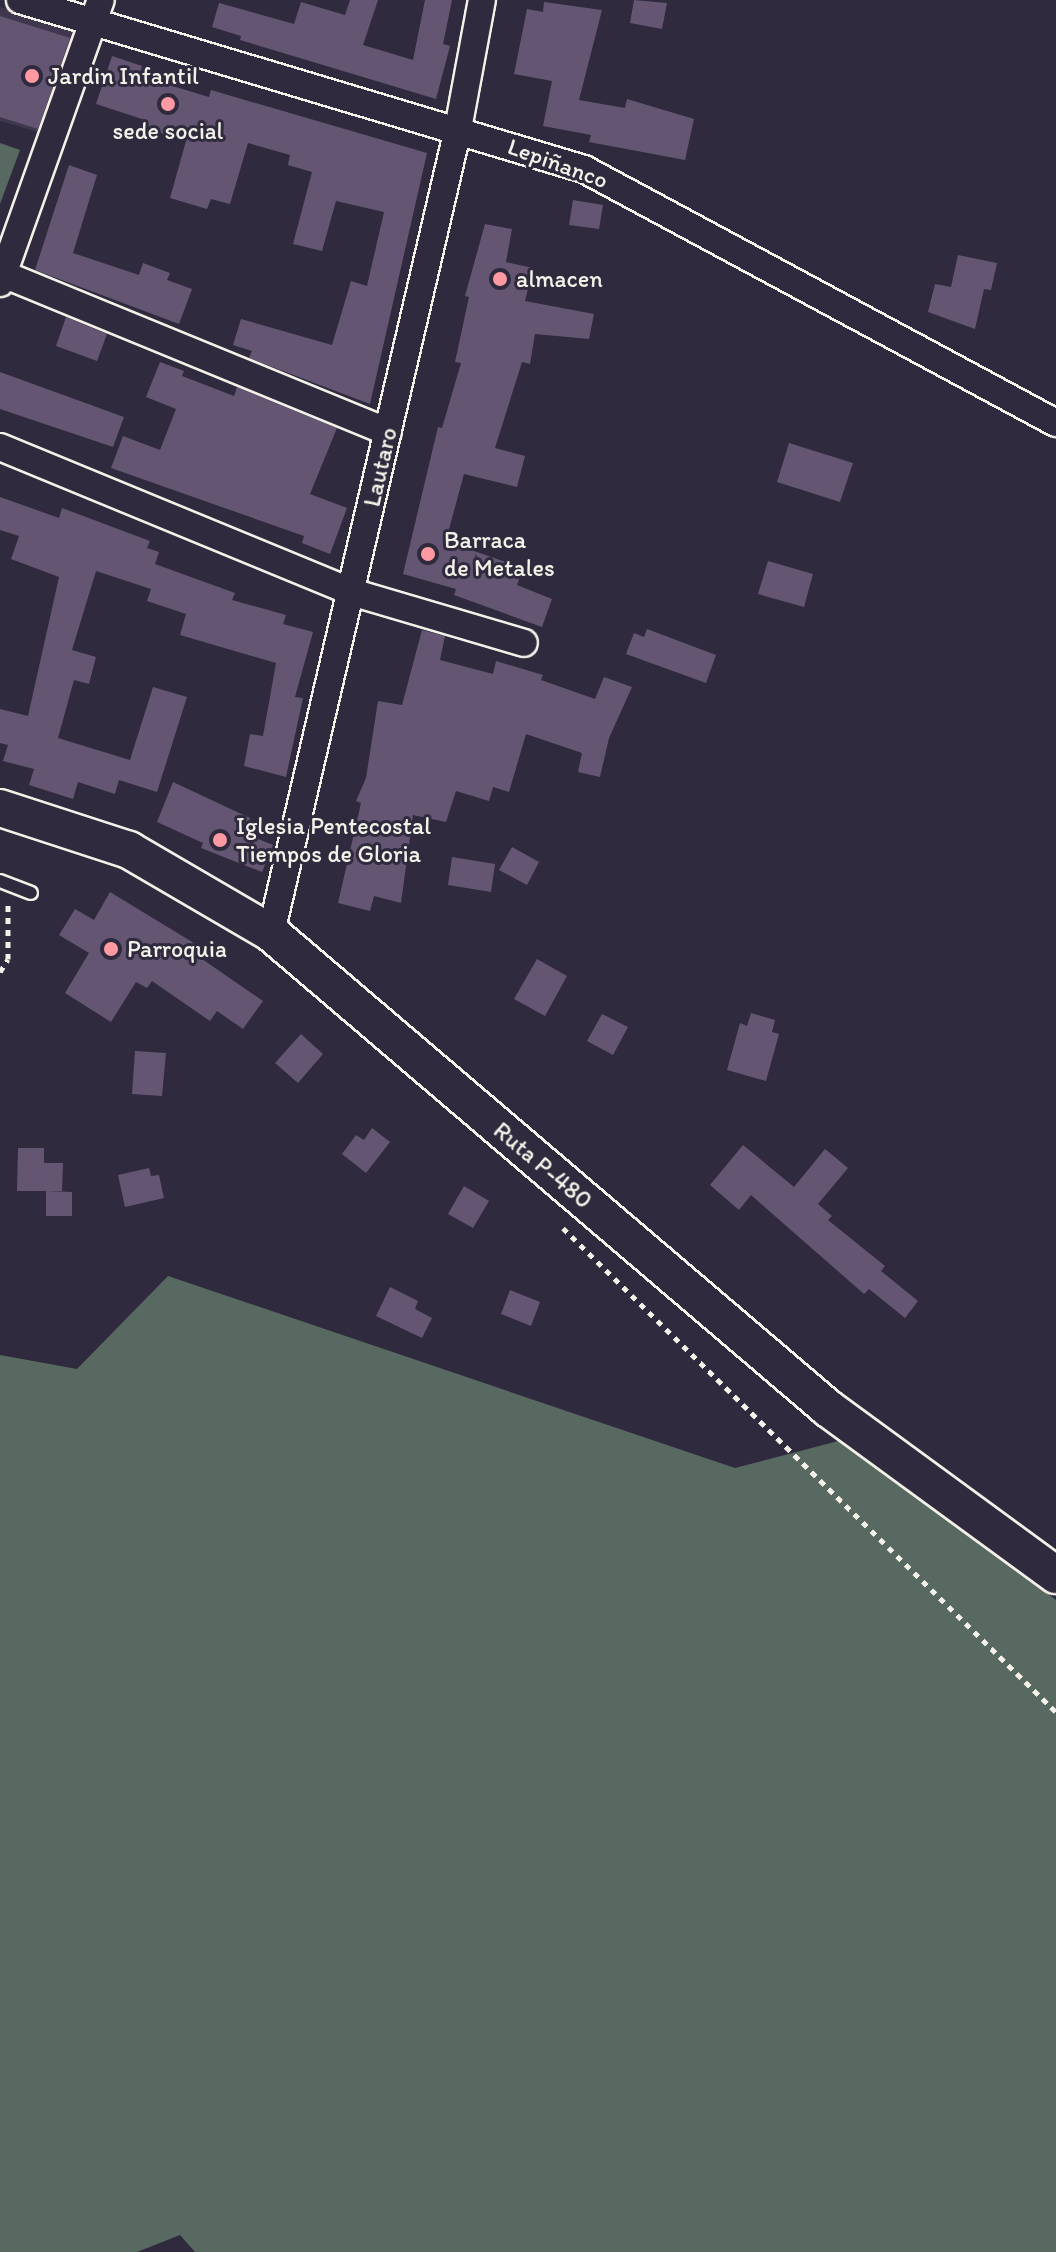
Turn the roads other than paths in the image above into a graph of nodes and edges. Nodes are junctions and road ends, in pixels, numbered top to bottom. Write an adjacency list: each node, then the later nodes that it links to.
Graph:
1 (20, 0): 3 (street, Lepiñanco)
2 (482, 0): 4 (street, Lautaro)
3 (97, 12): 4 (street, Lepiñanco); 5 (street)
4 (458, 129): 6 (street, Lepiñanco); 7 (street, Lautaro)
5 (2, 278): 7 (street)
6 (1056, 423)
7 (388, 432): 9 (street, Lautaro)
8 (0, 447): 9 (street)
9 (351, 592): 10 (street); 14 (street, Lautaro)
10 (524, 643)
11 (0, 808): 14 (street, Ruta P-480)
12 (4, 883): 13 (lane)
13 (31, 893)
14 (271, 933): 15 (street, Ruta P-480)
15 (1056, 1575)

